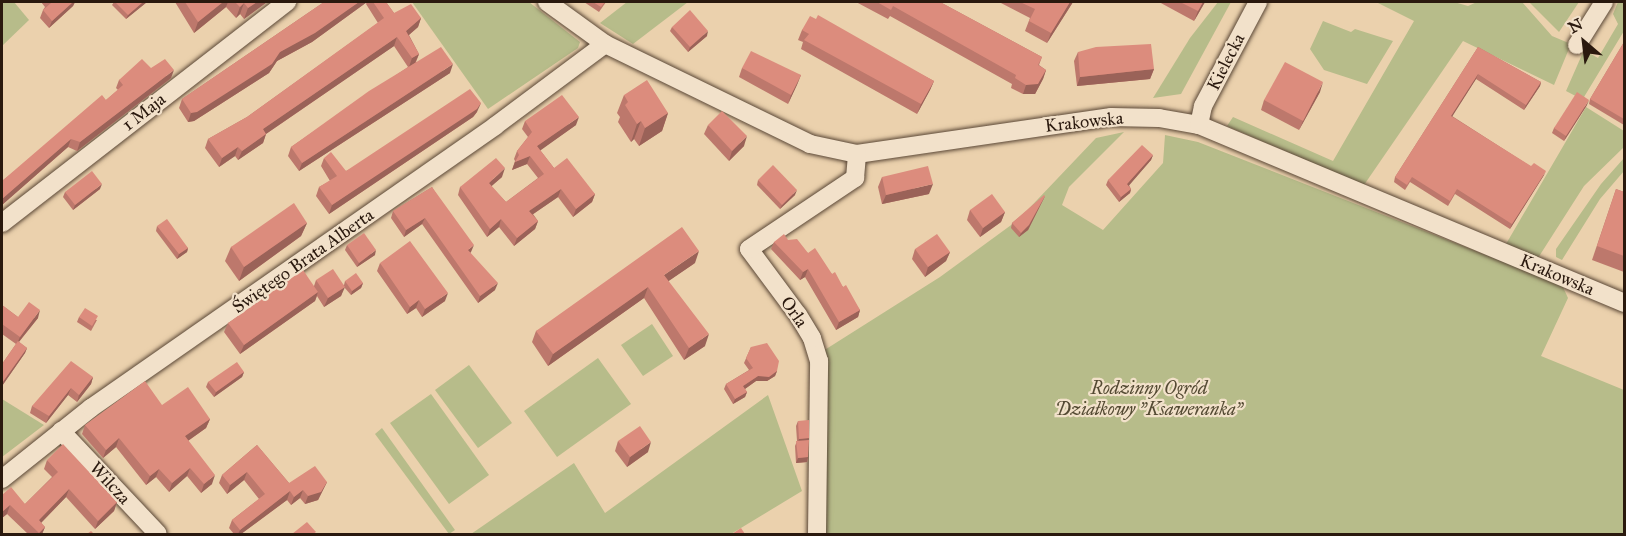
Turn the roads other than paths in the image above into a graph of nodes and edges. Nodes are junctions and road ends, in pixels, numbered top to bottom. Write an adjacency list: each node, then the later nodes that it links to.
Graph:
1 (287, 2): 9 (street, 1 Maja)
2 (547, 2): 5 (street, Krakowska)
3 (1258, 2): 7 (street, Kielecka)
4 (1604, 2): 6 (street)
5 (605, 44): 8 (street, Krakowska); 11 (street, Świętego Brata Alberta)
6 (1577, 45)
7 (1198, 125): 8 (street, Krakowska); 10 (street, Krakowska)
8 (857, 154): 14 (street, Orla)
9 (2, 223)
10 (1624, 303)
11 (61, 431): 12 (street, Świętego Brata Alberta); 13 (street, Wilcza)
12 (2, 479)
13 (158, 534)
14 (817, 534)

